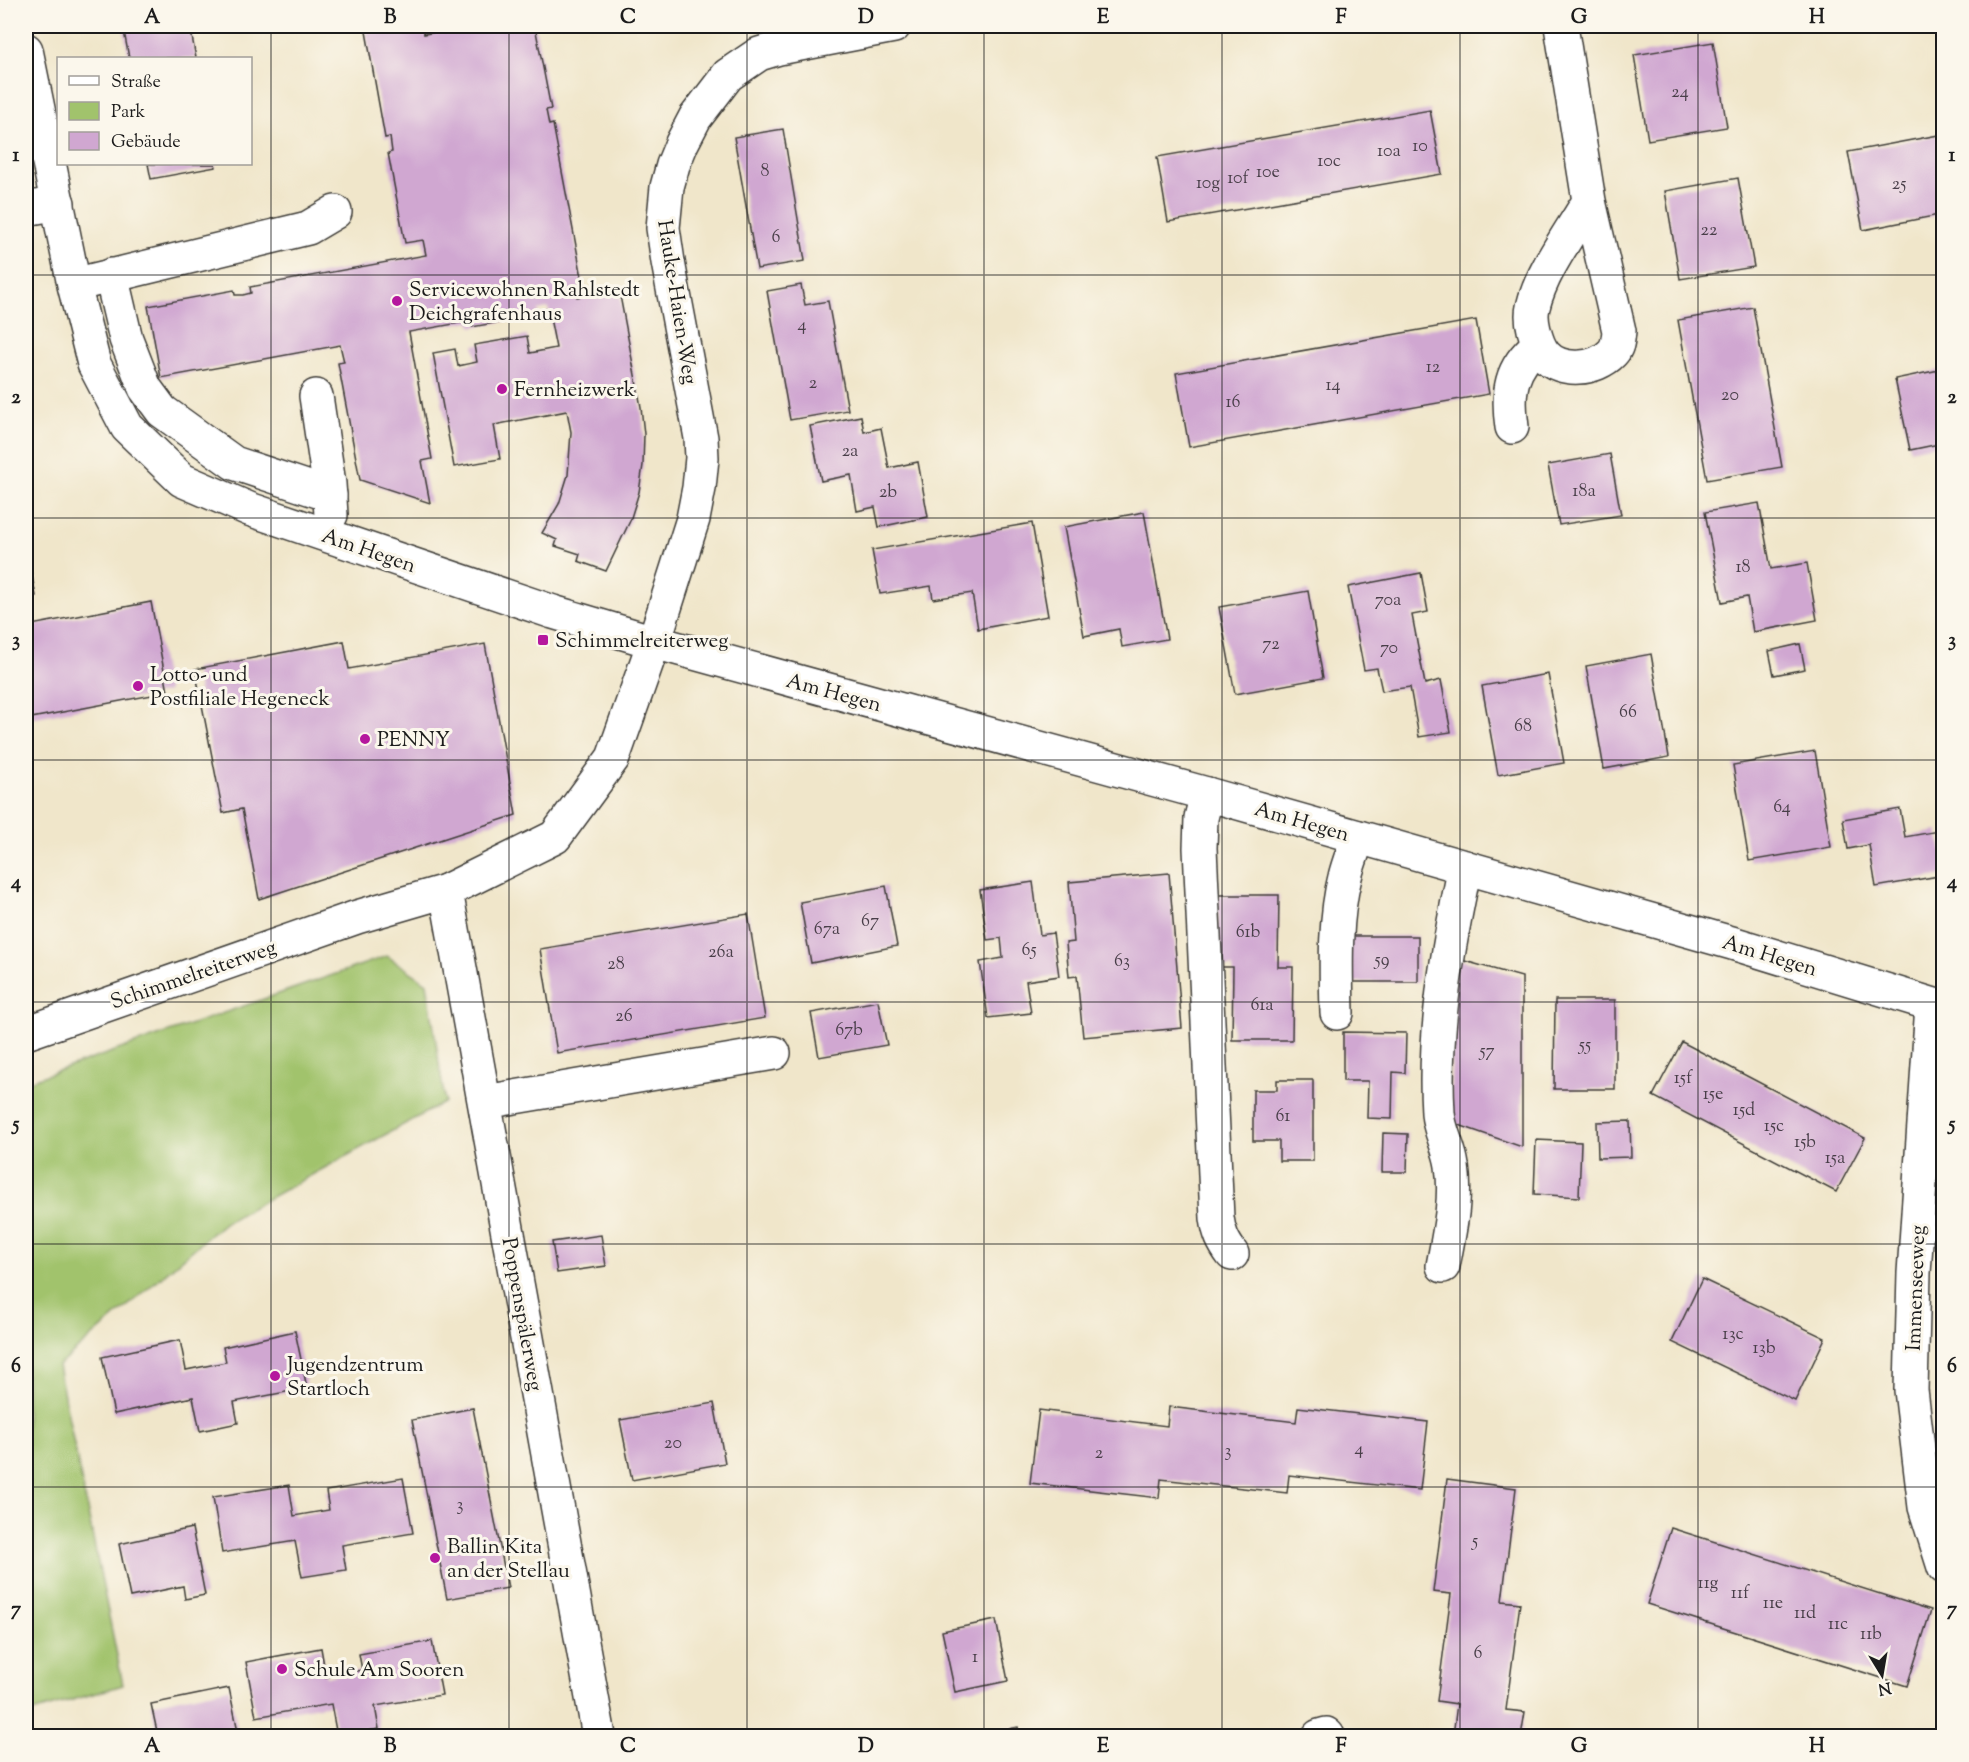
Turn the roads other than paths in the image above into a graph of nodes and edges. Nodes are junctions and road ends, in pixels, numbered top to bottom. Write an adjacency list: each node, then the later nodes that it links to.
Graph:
1 (894, 26): 15 (street, Hauke-Haien-Weg)
2 (1561, 26): 4 (street)
3 (26, 50): 5 (street, Am Hegen)
4 (1589, 201): 10 (street); 10 (street)
5 (58, 203): 6 (street); 9 (street, Am Hegen)
6 (26, 209)
7 (335, 212): 8 (street)
8 (111, 275): 9 (street); 13 (street)
9 (74, 285): 14 (street, Am Hegen)
10 (1538, 345): 12 (street)
11 (316, 396): 13 (street)
12 (1512, 427)
13 (330, 495): 14 (street)
14 (333, 538): 15 (street, Am Hegen)
15 (654, 642): 16 (street, Am Hegen); 19 (street, Schimmelreiterweg)
16 (1207, 794): 17 (street, Am Hegen); 25 (street)
17 (1358, 837): 18 (street, Am Hegen); 21 (street)
18 (1465, 867): 20 (street, Am Hegen); 26 (street)
19 (446, 891): 22 (street, Schimmelreiterweg); 24 (street, Poppenspälerweg)
20 (1938, 1007): 27 (street, Immenseeweg)
21 (1337, 1013)
22 (26, 1033)
23 (774, 1053): 24 (street)
24 (485, 1102): 28 (street, Poppenspälerweg)
25 (1232, 1254)
26 (1443, 1266)
27 (1944, 1567)
28 (599, 1737)
29 (1319, 1737): 30 (street)
30 (1328, 1737)

